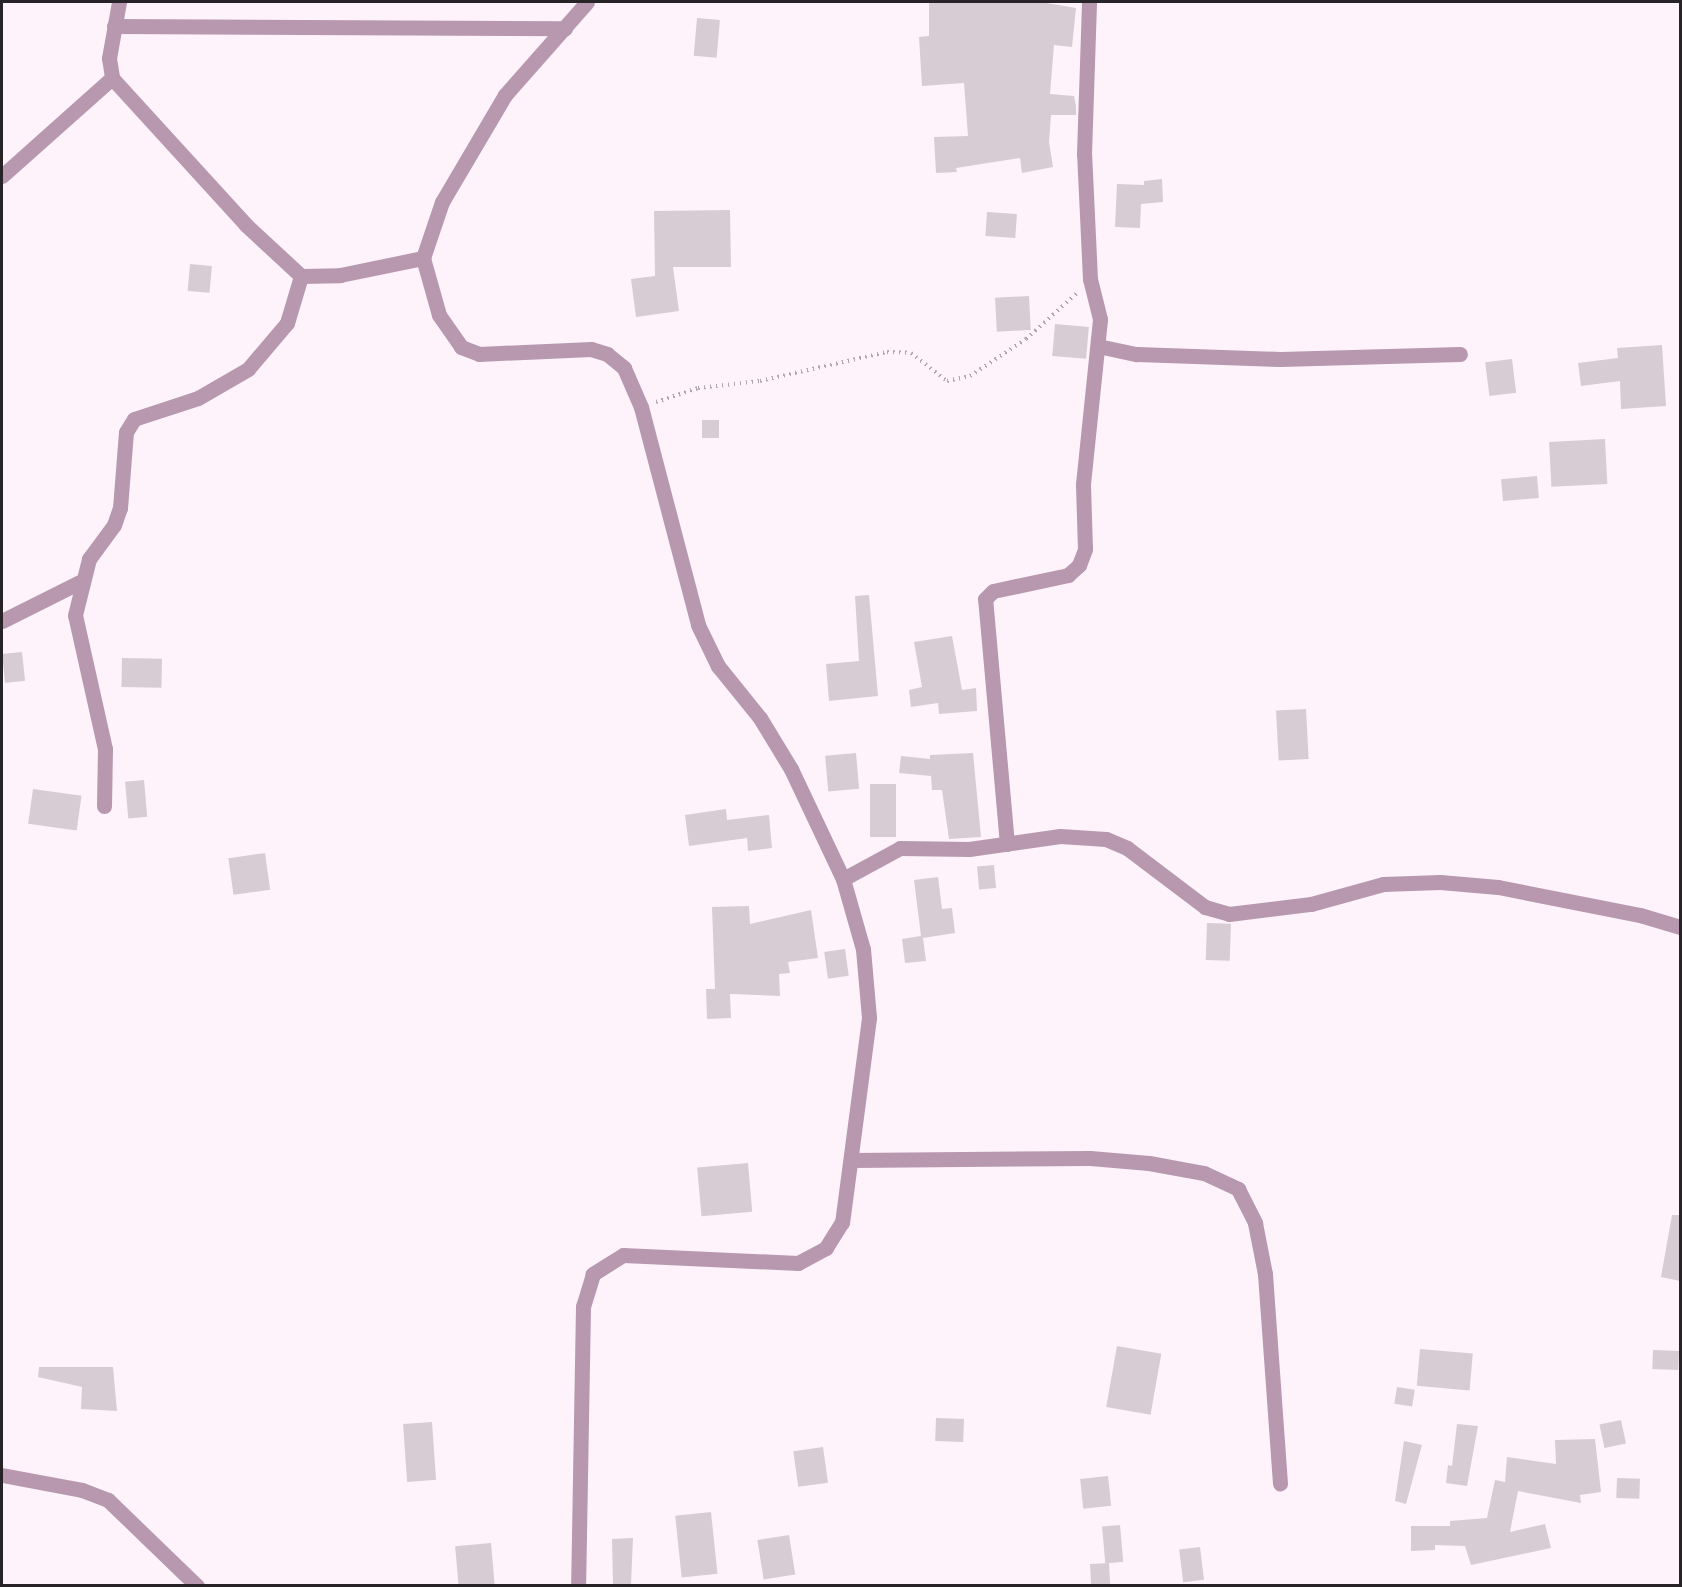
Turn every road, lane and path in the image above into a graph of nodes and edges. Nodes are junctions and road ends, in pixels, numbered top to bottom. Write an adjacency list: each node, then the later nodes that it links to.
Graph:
1 (119, 2): 4 (street)
2 (587, 2): 5 (street)
3 (1089, 2): 10 (street)
4 (114, 26): 5 (street); 6 (street)
5 (565, 28): 8 (street)
6 (112, 78): 7 (street); 9 (street)
7 (2, 176)
8 (423, 258): 9 (street); 13 (street)
9 (301, 276): 14 (street)
10 (1090, 279): 11 (street); 13 (path)
11 (1098, 346): 12 (street); 17 (street)
12 (1460, 354)
13 (641, 407): 18 (street)
14 (80, 582): 15 (street); 16 (street)
15 (2, 621)
16 (104, 806)
17 (1007, 844): 18 (street); 19 (street)
18 (843, 879): 20 (street)
19 (1680, 927)
20 (852, 1160): 22 (street); 24 (street)
21 (2, 1476): 23 (street)
22 (1280, 1483)
23 (197, 1586)
24 (579, 1586)

